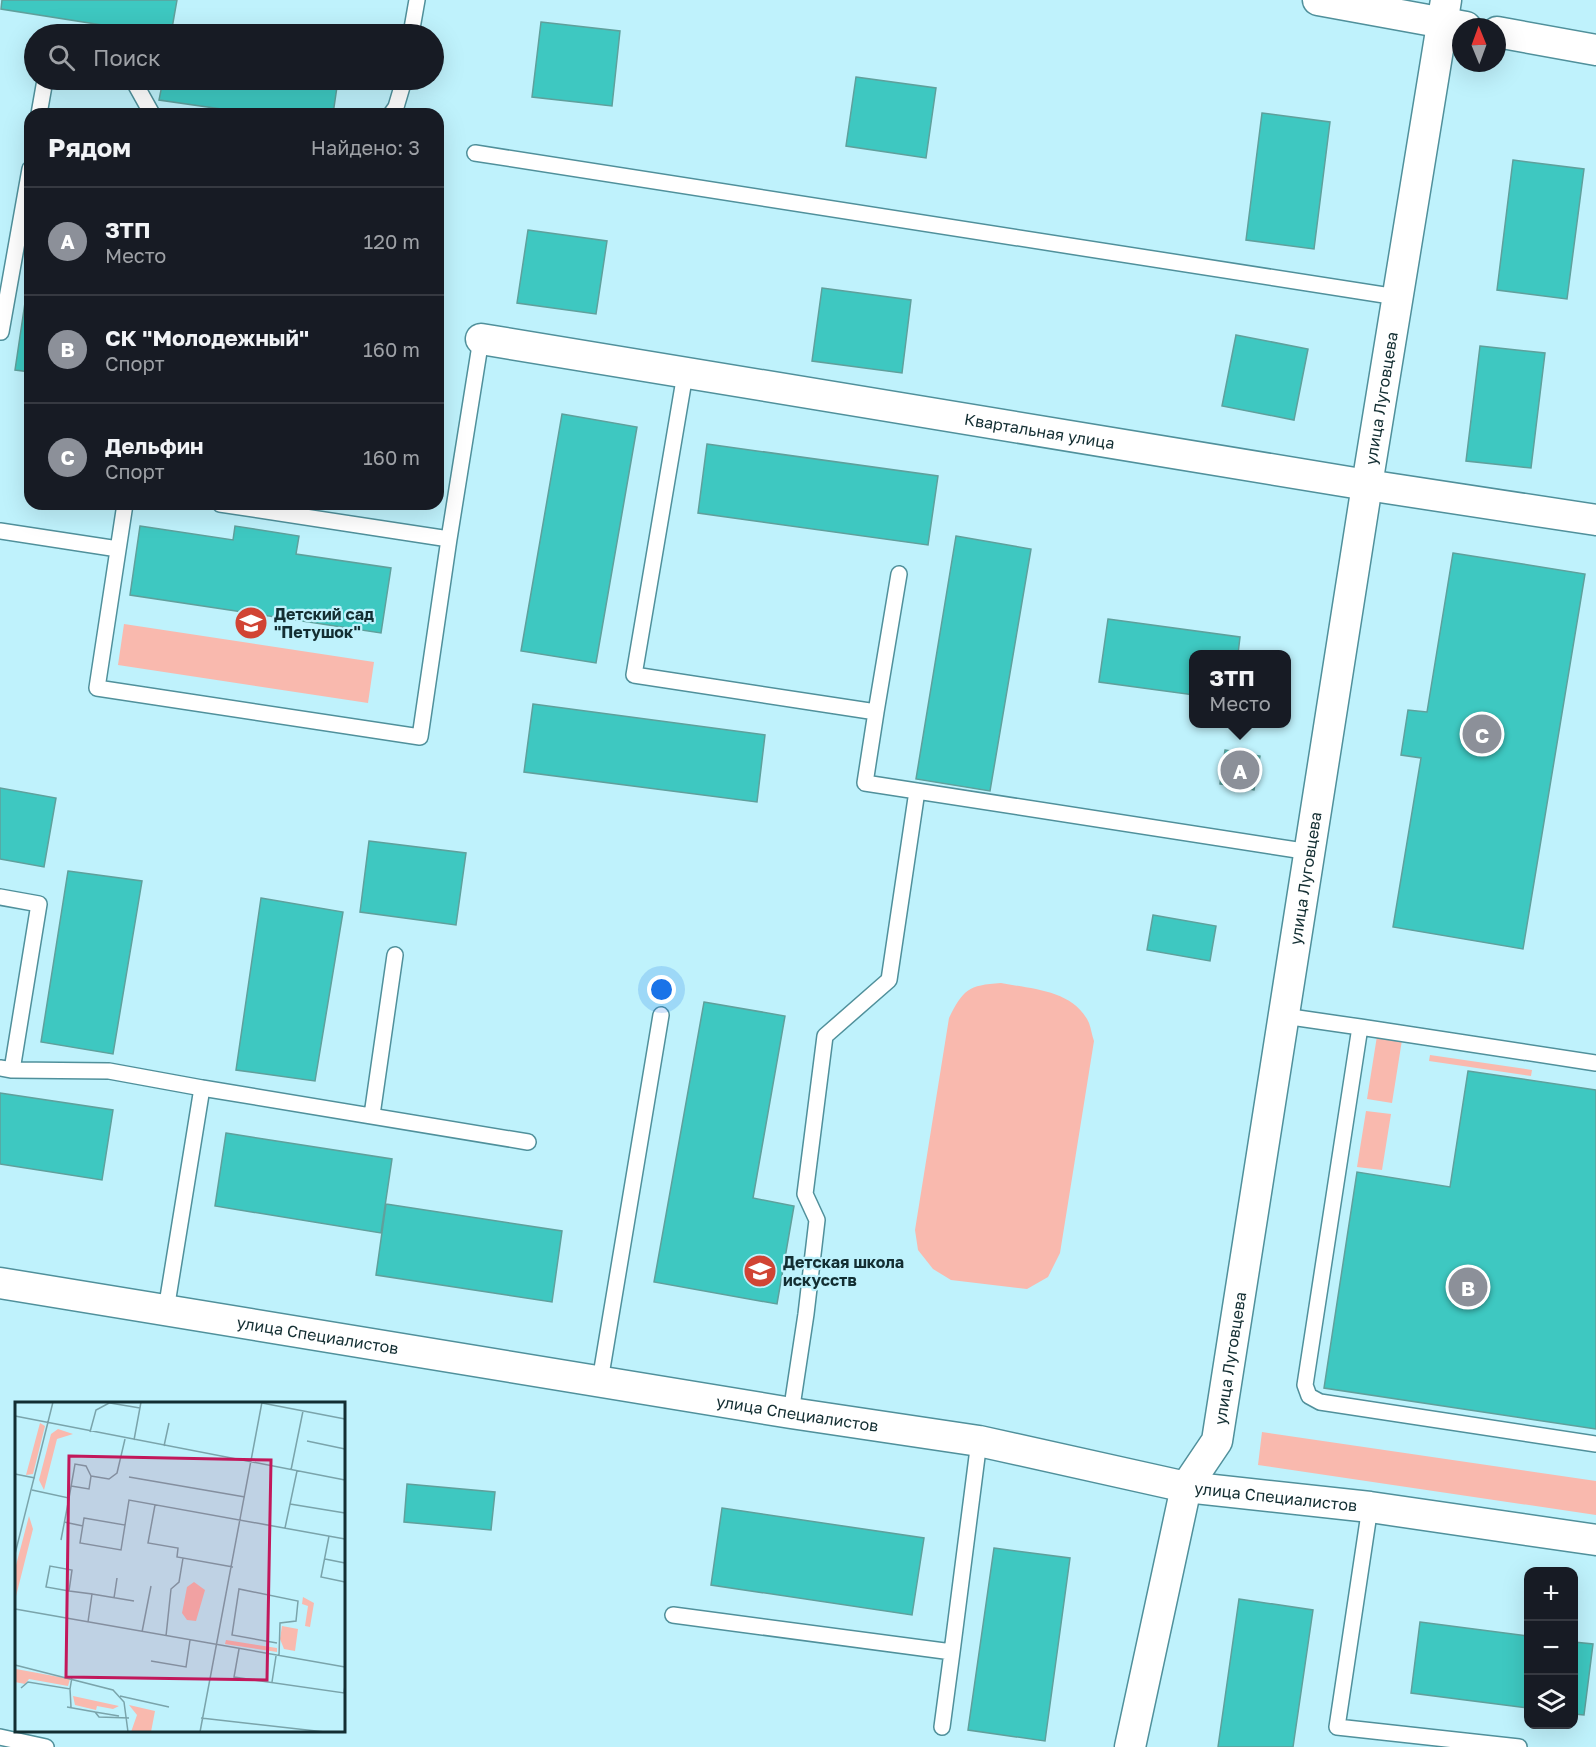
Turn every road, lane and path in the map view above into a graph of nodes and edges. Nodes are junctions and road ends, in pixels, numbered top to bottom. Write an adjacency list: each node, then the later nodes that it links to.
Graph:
1 (417, 0): 4 (lane)
2 (1318, 0): 3 (street)
3 (1451, 17): 15 (street, улица Луговцева)
4 (413, 24)
5 (1506, 34): 6 (street)
6 (1596, 50)
7 (43, 90): 10 (lane)
8 (139, 90): 11 (lane)
9 (401, 90): 12 (lane)
10 (40, 108)
11 (149, 108)
12 (396, 108)
13 (475, 153): 15 (lane)
14 (24, 234): 16 (lane)
15 (1397, 297): 19 (street, улица Луговцева)
16 (0, 334)
17 (481, 339): 18 (street, Квартальная улица); 24 (lane)
18 (685, 374): 19 (street, Квартальная улица); 27 (lane)
19 (1367, 485): 22 (street, Квартальная улица); 29 (street, улица Луговцева)
20 (124, 510): 25 (lane)
21 (259, 510): 24 (lane)
22 (1596, 520)
23 (0, 531): 25 (lane)
24 (449, 539): 25 (lane)
25 (118, 549)
26 (899, 574): 27 (lane)
27 (876, 712): 28 (lane)
28 (917, 791): 29 (lane); 43 (lane)
29 (1310, 852): 33 (street, улица Луговцева)
30 (0, 897): 36 (lane)
31 (395, 955): 38 (lane)
32 (661, 1015): 42 (lane)
33 (1284, 1016): 34 (lane); 46 (street, улица Луговцева)
34 (1360, 1028): 35 (lane); 45 (lane)
35 (1596, 1064)
36 (6, 1069): 37 (lane)
37 (202, 1088): 38 (lane); 41 (lane)
38 (372, 1115): 39 (lane)
39 (528, 1142)
40 (0, 1283): 41 (street, улица Специалистов)
41 (166, 1310): 42 (street, улица Специалистов)
42 (600, 1381): 43 (street, улица Специалистов)
43 (791, 1413): 44 (street, улица Специалистов)
44 (980, 1441): 46 (street, улица Специалистов); 50 (lane)
45 (1596, 1444)
46 (1186, 1487): 47 (street, улица Специалистов); 54 (street, улица Луговцева)
47 (1370, 1507): 48 (street, улица Специалистов); 55 (lane)
48 (1596, 1540)
49 (673, 1615): 50 (lane)
50 (952, 1652): 51 (lane)
51 (942, 1727)
52 (0, 1737): 53 (lane)
53 (46, 1747)
54 (1130, 1747)
55 (1519, 1747)

